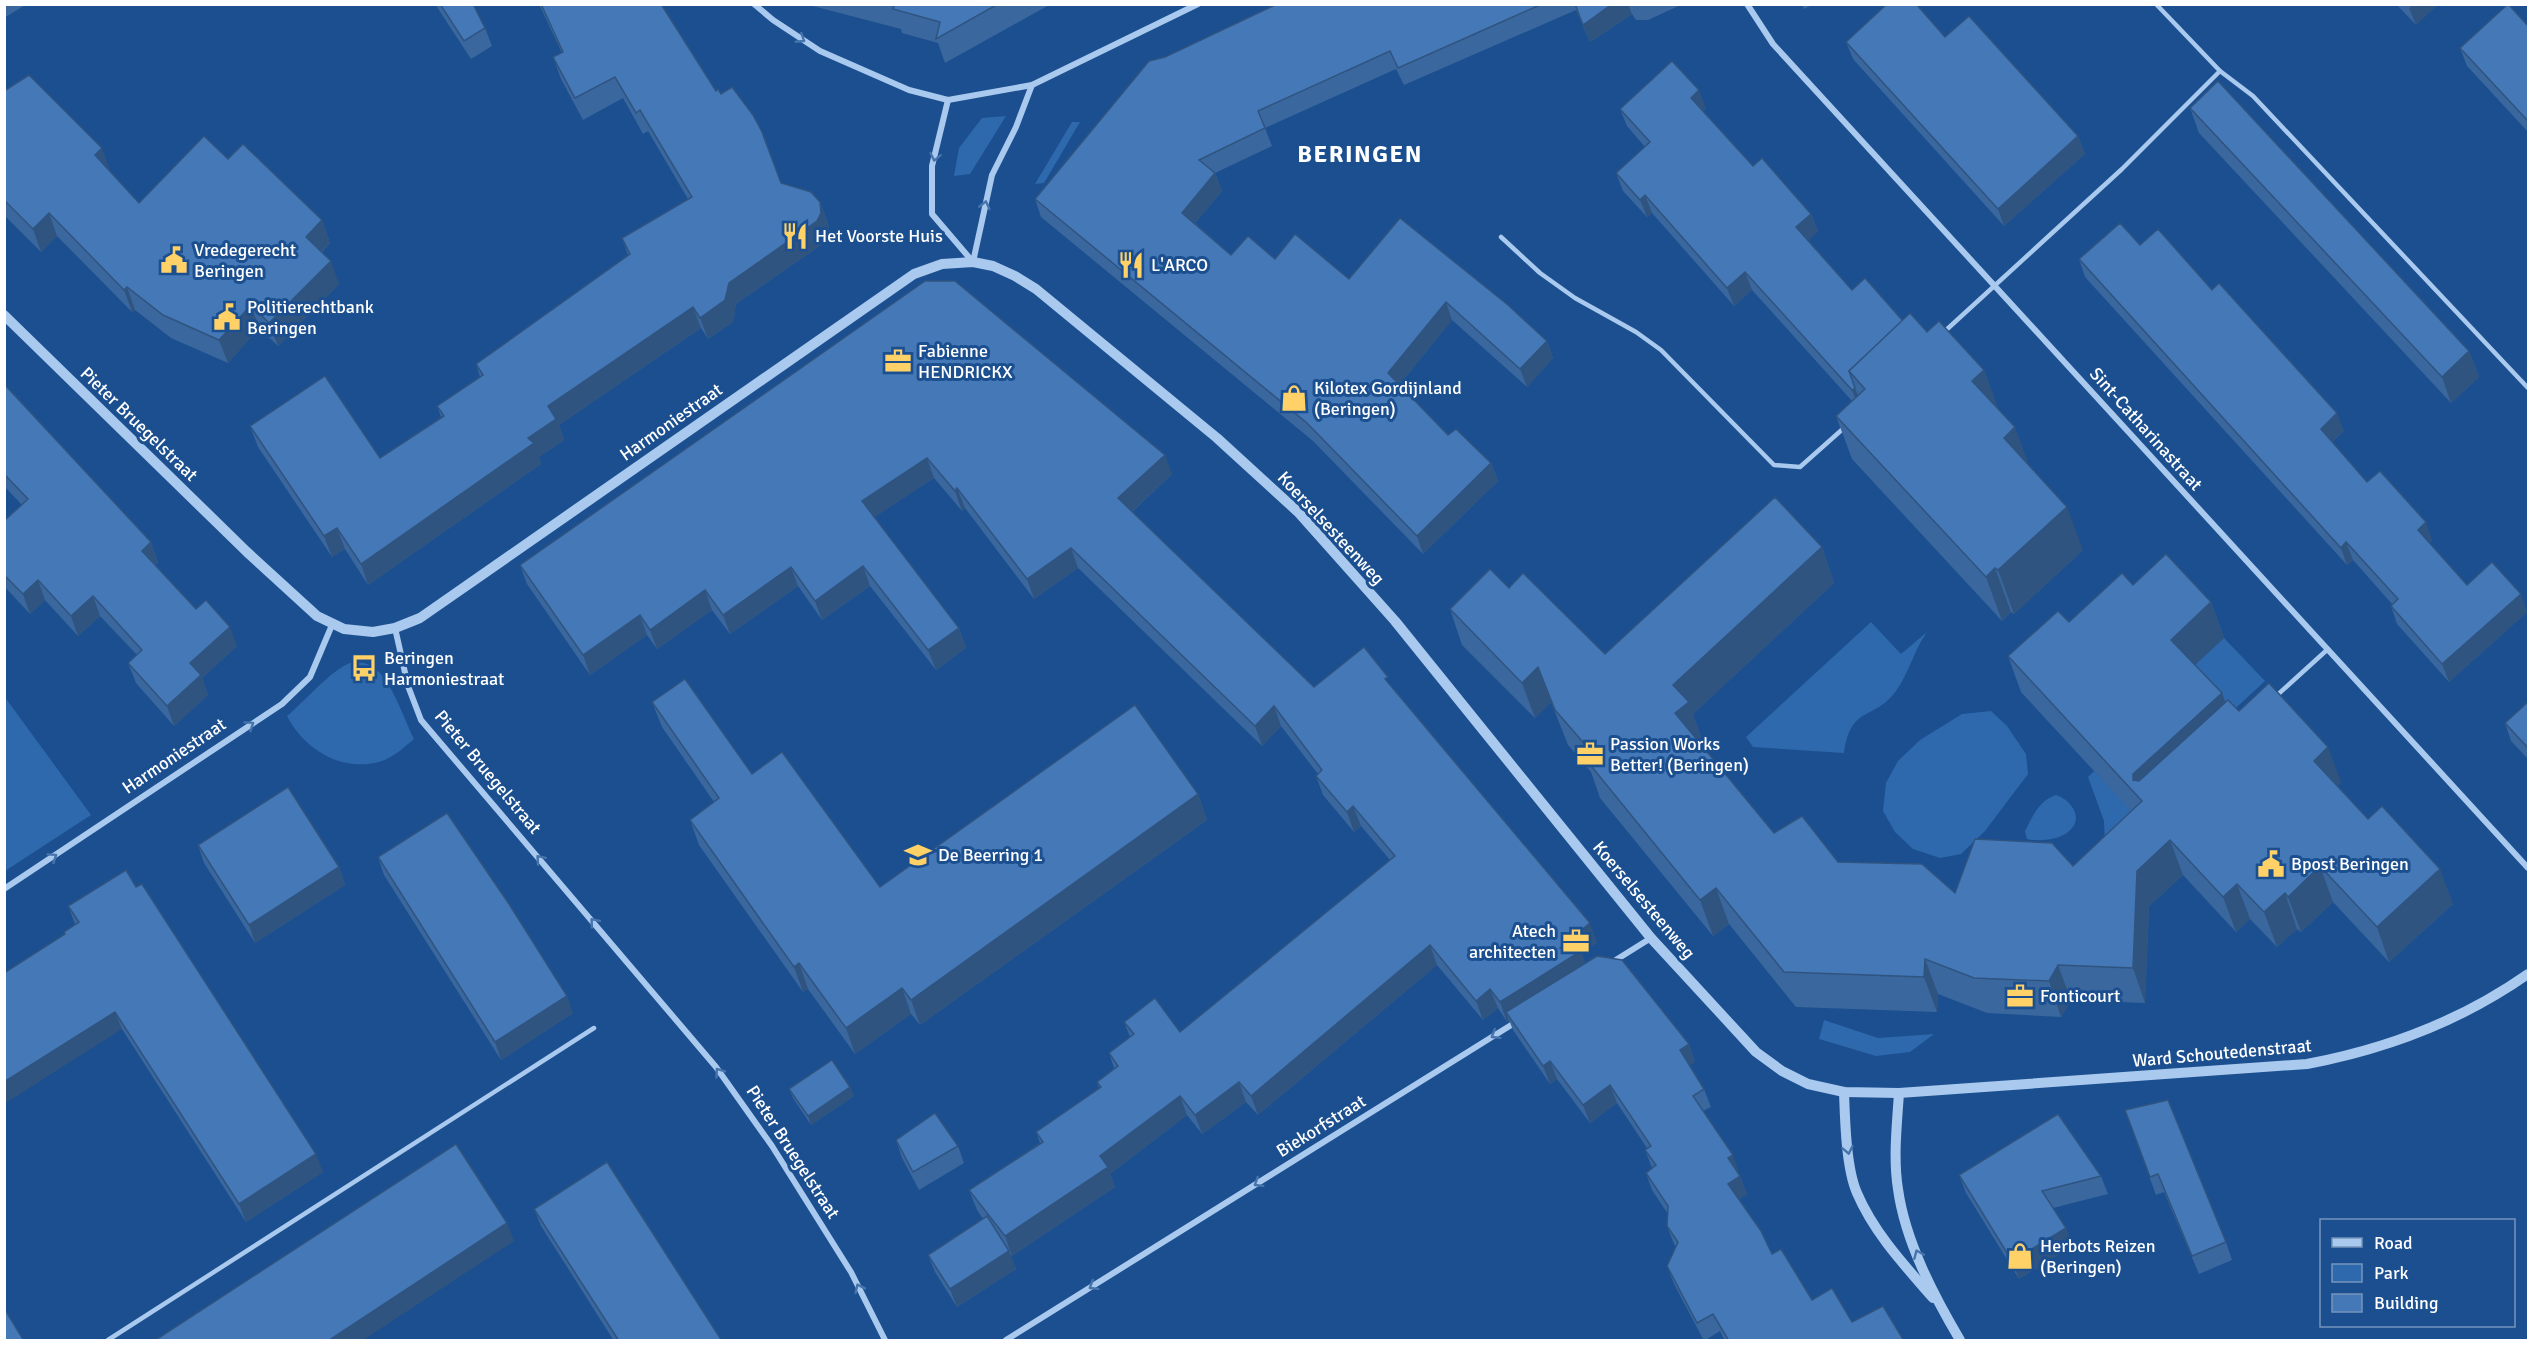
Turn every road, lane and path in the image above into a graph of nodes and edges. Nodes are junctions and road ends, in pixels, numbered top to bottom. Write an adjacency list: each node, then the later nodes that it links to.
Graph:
1 (754, 4): 7 (street, one-way to 7)
2 (1198, 4): 6 (street)
3 (1747, 4): 10 (street, Sint-Catharinastraat)
4 (2156, 4): 5 (lane)
5 (2220, 71): 10 (lane); 13 (lane)
6 (1032, 85): 7 (street); 9 (street, one-way to 6)
7 (948, 100): 9 (street, one-way to 9)
8 (1501, 237): 14 (lane)
9 (973, 262): 16 (street, Harmoniestraat); 21 (street, Koerselsesteenweg)
10 (1994, 285): 12 (lane); 17 (street, Sint-Catharinastraat)
11 (4, 315): 15 (street, Pieter Bruegelstraat)
12 (1942, 334)
13 (2529, 388)
14 (1852, 421)
15 (332, 624): 16 (street, Pieter Bruegelstraat); 20 (street, Harmoniestraat, one-way to 15)
16 (395, 628): 30 (street, Pieter Bruegelstraat, one-way to 16)
17 (2328, 649): 18 (lane); 19 (street, Sint-Catharinastraat)
18 (2268, 704)
19 (2529, 868)
20 (4, 889)
21 (1652, 938): 22 (street); 26 (street, Koerselsesteenweg)
22 (1601, 969)
23 (2529, 974): 27 (street, Ward Schoutedenstraat)
24 (1520, 1019): 31 (street, Biekorfstraat, one-way to 31)
25 (594, 1028): 29 (lane)
26 (1844, 1092): 27 (street, Koerselsesteenweg); 28 (street, one-way to 28)
27 (1899, 1093): 28 (street, one-way to 27)
28 (1941, 1307): 32 (street)
29 (108, 1341)
30 (885, 1341)
31 (1006, 1341)
32 (1960, 1341)

